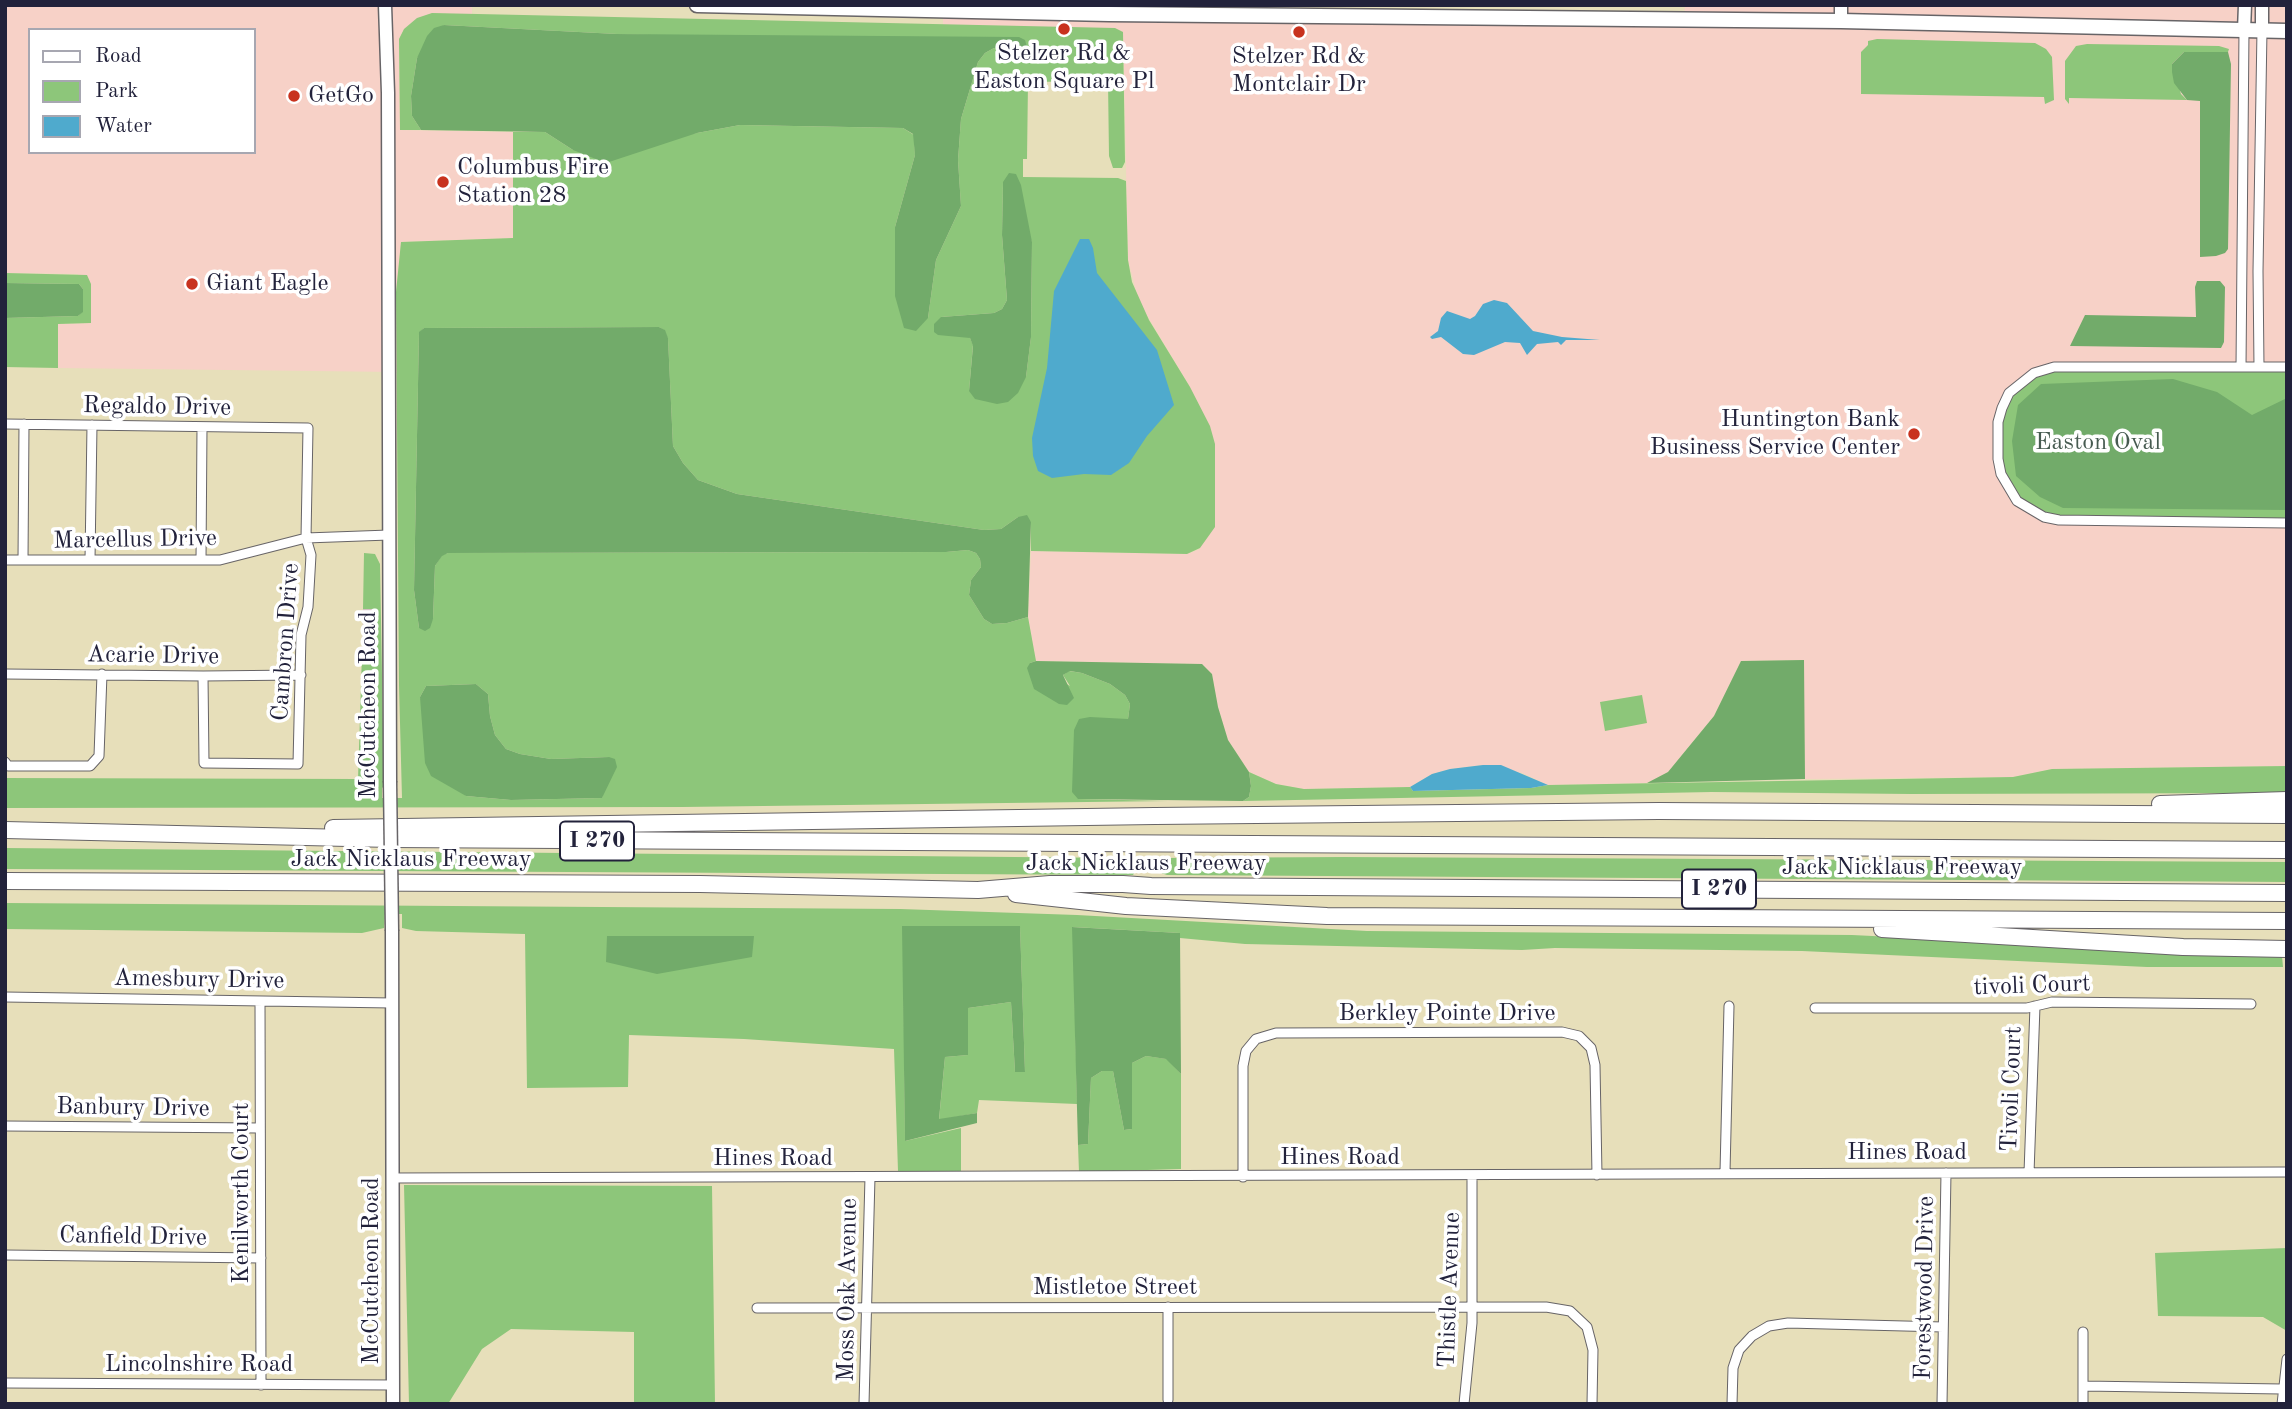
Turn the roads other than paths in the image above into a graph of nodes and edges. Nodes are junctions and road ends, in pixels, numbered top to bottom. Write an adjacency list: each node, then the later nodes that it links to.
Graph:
1 (385, 5): 21 (main road, McCutcheon Road)
2 (697, 5): 6 (main road)
3 (1841, 5): 8 (main road)
4 (2245, 5): 9 (main road)
5 (2262, 5): 10 (main road)
6 (968, 8): 7 (main road)
7 (1490, 12): 8 (main road)
8 (1840, 21): 9 (main road)
9 (2244, 30): 10 (main road); 12 (street)
10 (2262, 30): 11 (main road); 13 (street)
11 (2287, 31)
12 (2241, 367): 13 (street); 20 (street)
13 (2259, 367): 14 (street)
14 (2287, 367)
15 (5, 424): 16 (street, Regaldo Drive)
16 (24, 424): 17 (street, Regaldo Drive); 23 (street)
17 (92, 425): 18 (street, Regaldo Drive); 24 (street)
18 (202, 427): 19 (street, Regaldo Drive); 25 (street)
19 (308, 428): 22 (street, Cambron Drive)
20 (2287, 523)
21 (389, 535): 22 (street, Marcellus Drive); 46 (main road, McCutcheon Road, bridge)
22 (306, 538): 25 (street, Marcellus Drive); 29 (street, Cambron Drive)
23 (23, 560): 24 (street, Marcellus Drive); 26 (street, Marcellus Drive)
24 (90, 560): 25 (street, Marcellus Drive)
25 (201, 560)
26 (5, 561)
27 (5, 674): 28 (street, Acarie Drive)
28 (102, 674): 30 (street, Acarie Drive); 31 (street)
29 (301, 675): 30 (street, Acarie Drive); 30 (street, Cambron Drive)
30 (203, 676)
31 (6, 764)
32 (2287, 800): 33 (highway)
33 (1659, 811): 34 (highway); 36 (highway)
34 (2287, 815)
35 (5, 830): 36 (highway, Jack Nicklaus Freeway / I 270)
36 (44, 830): 37 (highway, Jack Nicklaus Freeway / I 270)
37 (2287, 850)
38 (5, 881): 39 (highway, Jack Nicklaus Freeway / I 270)
39 (978, 890): 40 (highway, Jack Nicklaus Freeway / I 270); 41 (highway)
40 (2287, 893)
41 (1768, 919): 42 (highway); 43 (highway)
42 (2287, 921)
43 (2287, 948)
44 (5, 997): 45 (street, Amesbury Drive)
45 (260, 1001): 46 (street, Amesbury Drive); 52 (street, Kenilworth Court)
46 (392, 1003): 60 (main road, McCutcheon Road)
47 (2251, 1004): 49 (street, tivoli Court)
48 (1729, 1006): 53 (street)
49 (2035, 1006): 50 (street, tivoli Court); 54 (street, Tivoli Court)
50 (1815, 1008)
51 (5, 1126): 52 (street, Banbury Drive)
52 (260, 1128): 63 (street, Kenilworth Court)
53 (1725, 1172): 56 (street, Hines Road); 57 (street, Hines Road)
54 (2029, 1172): 55 (street, Hines Road); 56 (street, Hines Road)
55 (2287, 1172)
56 (1946, 1173): 68 (street, Forestwood Drive)
57 (1597, 1174): 58 (street, Berkley Pointe Drive); 59 (street, Hines Road)
58 (1243, 1177): 59 (street, Hines Road); 61 (street, Hines Road)
59 (1472, 1177): 65 (street, Thistle Avenue)
60 (393, 1178): 61 (street, Hines Road); 73 (main road, McCutcheon Road)
61 (870, 1178): 67 (street, Moss Oak Avenue)
62 (5, 1255): 63 (street, Canfield Drive)
63 (261, 1258): 72 (street, Kenilworth Court)
64 (1168, 1307): 65 (street, Mistletoe Street); 67 (street, Mistletoe Street); 77 (street)
65 (1472, 1307): 80 (street, Thistle Avenue); 81 (street, Mistletoe Street)
66 (757, 1308): 67 (street, Mistletoe Street)
67 (866, 1308): 79 (street, Moss Oak Avenue)
68 (1943, 1327): 76 (street); 82 (street, Forestwood Drive)
69 (2083, 1332): 74 (street)
70 (2287, 1359): 75 (street)
71 (5, 1383): 72 (street, Lincolnshire Road)
72 (261, 1385): 73 (street, Lincolnshire Road)
73 (393, 1385): 78 (main road, McCutcheon Road)
74 (2083, 1386): 75 (street); 83 (street)
75 (2282, 1389): 84 (street)
76 (1732, 1399)
77 (1168, 1400)
78 (393, 1404)
79 (864, 1404)
80 (1464, 1404)
81 (1591, 1404)
82 (1942, 1404)
83 (2083, 1404)
84 (2282, 1404)

